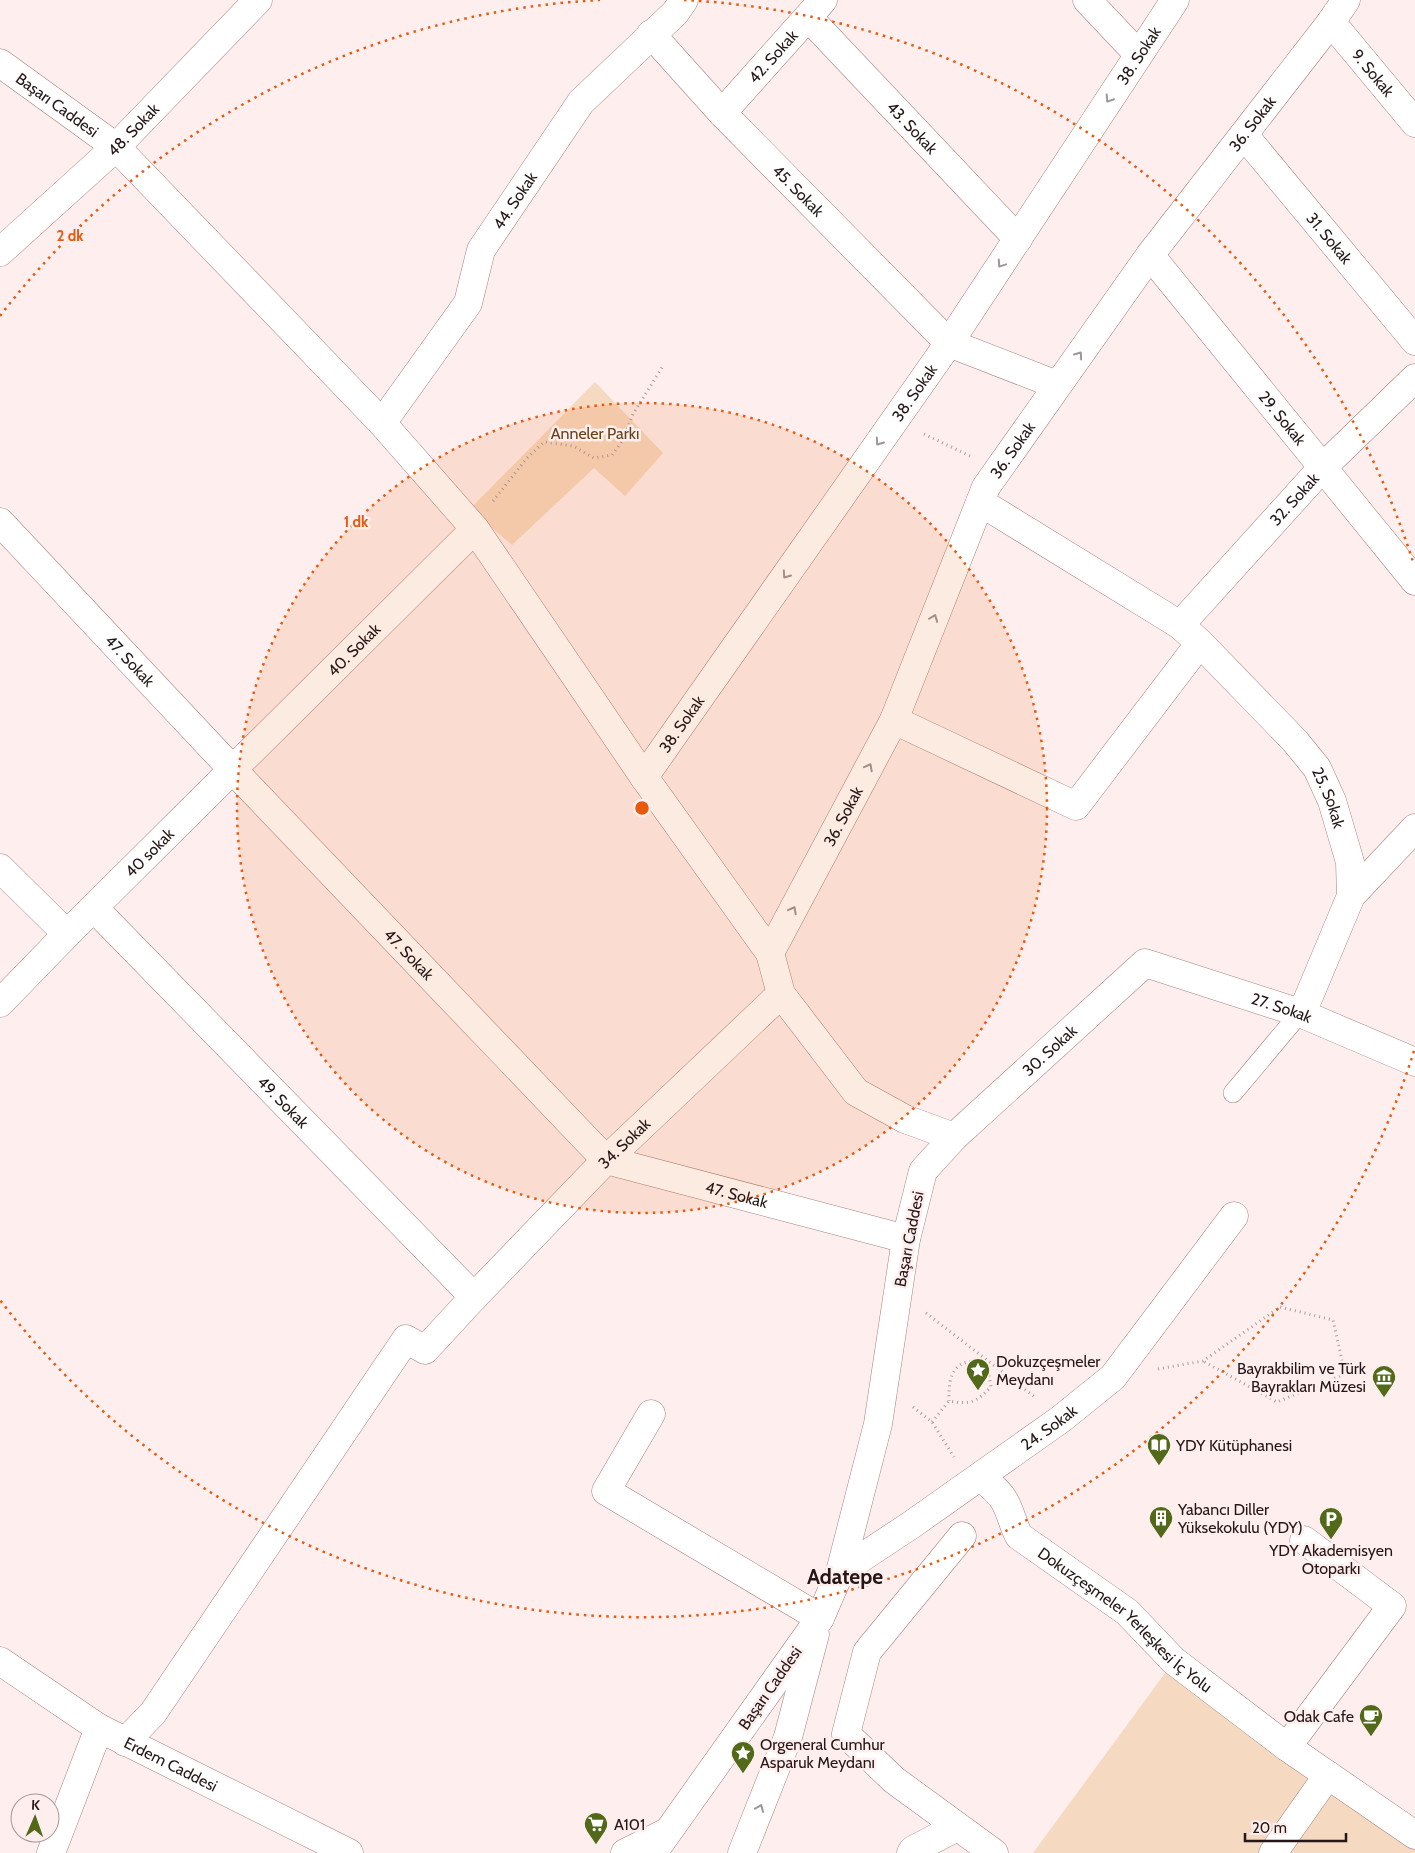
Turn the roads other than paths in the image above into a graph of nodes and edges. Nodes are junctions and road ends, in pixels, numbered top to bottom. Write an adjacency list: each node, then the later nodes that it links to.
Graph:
1 (258, 0): 14 (street, 48. Sokak)
2 (1087, 0): 9 (street)
3 (1175, 0): 9 (street, 38. Sokak)
4 (1346, 0): 7 (street, 36. Sokak)
5 (675, 4): 8 (street, 44. Sokak)
6 (815, 8): 11 (street, 42. Sokak); 15 (street, 43. Sokak)
7 (1331, 22): 12 (street, 9. Sokak); 13 (street, 36. Sokak)
8 (651, 34): 11 (street, 45. Sokak); 22 (street, 44. Sokak)
9 (1138, 54): 15 (street, 38. Sokak, one-way to 15)
10 (0, 63): 14 (street, Başarı Caddesi)
11 (722, 113): 19 (street, 45. Sokak)
12 (1415, 123)
13 (1244, 135): 17 (street, 36. Sokak); 18 (street, 31. Sokak)
14 (116, 147): 16 (street, 48. Sokak); 22 (street, Başarı Caddesi)
15 (1018, 239): 19 (street, 38. Sokak, one-way to 19)
16 (0, 252)
17 (1150, 255): 21 (street, 36. Sokak, one-way to 17); 23 (street, 29. Sokak)
18 (1415, 341)
19 (949, 343): 21 (street); 32 (street, 38. Sokak, one-way to 32)
20 (1415, 378): 23 (street, 32. Sokak)
21 (1058, 385): 24 (street, 36. Sokak)
22 (382, 423): 26 (street, Başarı Caddesi)
23 (1324, 467): 27 (street, 29. Sokak); 28 (street, 32. Sokak)
24 (980, 502): 28 (street, 25. Sokak); 30 (street, 36. Sokak, one-way to 24)
25 (0, 522): 31 (street, 47. Sokak)
26 (475, 529): 31 (street, 40. Sokak); 32 (street, Başarı Caddesi)
27 (1415, 581)
28 (1180, 625): 29 (street, 25. Sokak)
29 (1200, 644): 30 (street); 35 (street, 25. Sokak)
30 (894, 720): 38 (street, 36. Sokak, one-way to 30)
31 (232, 769): 36 (street, 40 sokak); 46 (street, 47. Sokak)
32 (644, 777): 38 (street, Başarı Caddesi)
33 (1415, 828): 35 (street)
34 (0, 868): 37 (street)
35 (1351, 896): 42 (street, 25. Sokak)
36 (94, 908): 37 (street, 40 sokak); 49 (street, 49. Sokak)
37 (66, 934): 41 (street, 40 sokak)
38 (770, 953): 40 (street)
39 (1145, 963): 42 (street, 27. Sokak); 45 (street, 30. Sokak)
40 (781, 994): 45 (street); 46 (street, 34. Sokak)
41 (0, 1003)
42 (1300, 1013): 43 (street, 27. Sokak); 44 (lane)
43 (1415, 1062)
44 (1233, 1093)
45 (954, 1137): 48 (street, Başarı Caddesi)
46 (606, 1160): 48 (street, 47. Sokak); 49 (street, 34. Sokak)
47 (1234, 1216): 51 (street, 24. Sokak)
48 (906, 1239): 54 (street, Başarı Caddesi)
49 (474, 1297): 58 (street, 34. Sokak)
50 (651, 1414): 55 (street)
51 (969, 1471): 54 (street, 24. Sokak); 59 (street, Dokuzçeşmeler Yerleşkesi İç Yolu)
52 (962, 1536): 61 (street)
53 (1304, 1540): 59 (street)
54 (840, 1572): 55 (street, Başarı Caddesi)
55 (820, 1618): 62 (street, Başarı Caddesi); 68 (street, Başarı Caddesi, one-way to 55)
56 (0, 1661): 57 (street, Erdem Caddesi)
57 (98, 1728): 58 (street, Erdem Caddesi); 64 (street)
58 (126, 1742): 65 (street, Erdem Caddesi)
59 (1287, 1747): 60 (street, Dokuzçeşmeler Yerleşkesi İç Yolu)
60 (1328, 1775): 63 (street, Dokuzçeşmeler Yerleşkesi İç Yolu); 71 (street)
61 (957, 1827): 69 (street); 70 (street)
62 (669, 1831): 66 (street, Başarı Caddesi); 67 (street, Başarı Caddesi)
63 (1415, 1834)
64 (51, 1853)
65 (349, 1853)
66 (625, 1853)
67 (654, 1853)
68 (742, 1853)
69 (911, 1853)
70 (994, 1853)
71 (1273, 1853)

